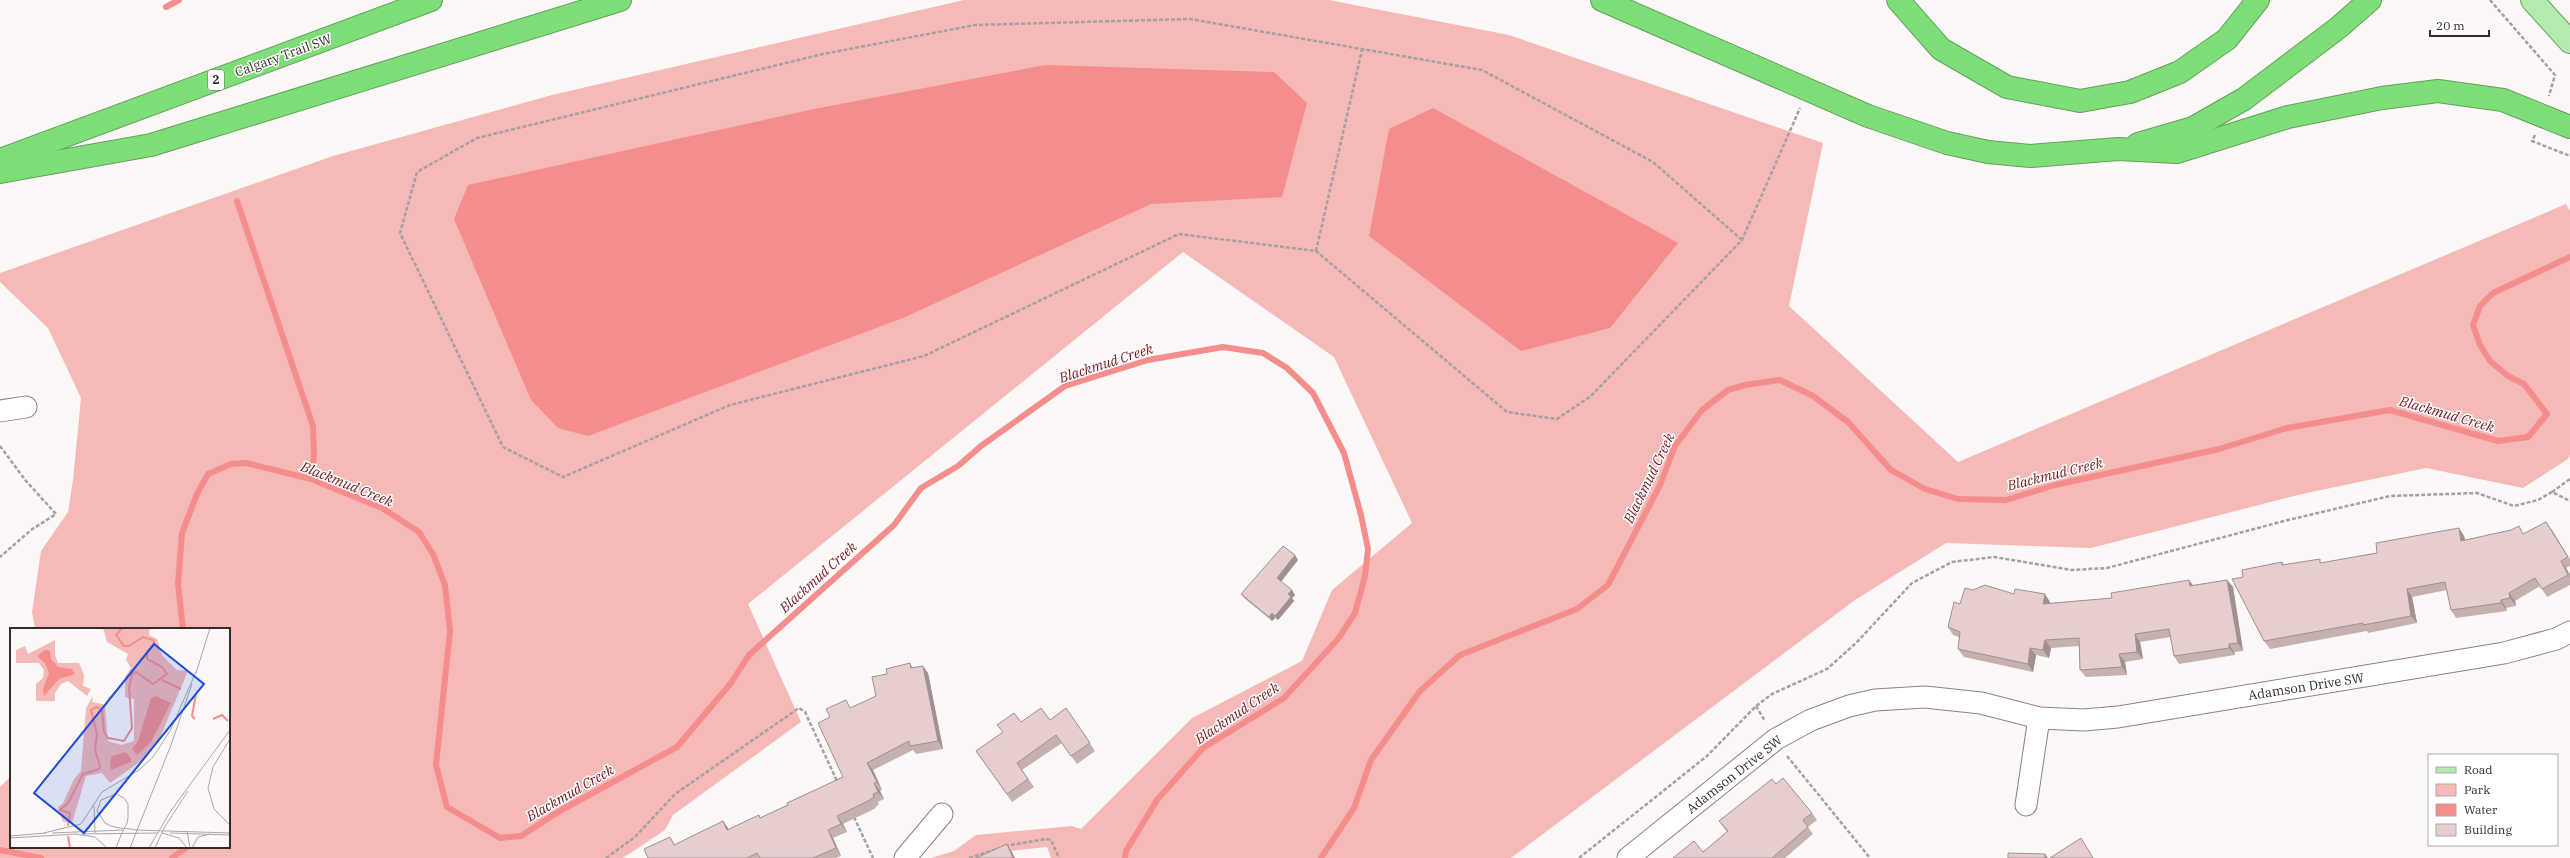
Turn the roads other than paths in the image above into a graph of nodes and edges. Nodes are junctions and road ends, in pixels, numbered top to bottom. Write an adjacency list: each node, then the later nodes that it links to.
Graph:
1 (431, 0): 11 (highway, Calgary Trail SW / 2)
2 (620, 0): 12 (highway)
3 (1602, 0): 10 (highway)
4 (1898, 0): 5 (highway)
5 (2258, 0)
6 (2370, 0): 10 (highway)
7 (2532, 0): 8 (main road)
8 (2570, 42)
9 (2570, 127): 10 (highway)
10 (2118, 150)
11 (0, 160)
12 (0, 172)
13 (26, 407): 14 (street)
14 (0, 410)
15 (2570, 632): 16 (street, Adamson Drive SW)
16 (2039, 718): 17 (street); 20 (street, Adamson Drive SW)
17 (2026, 805)
18 (942, 814): 19 (street)
19 (905, 858)
20 (1628, 858)

